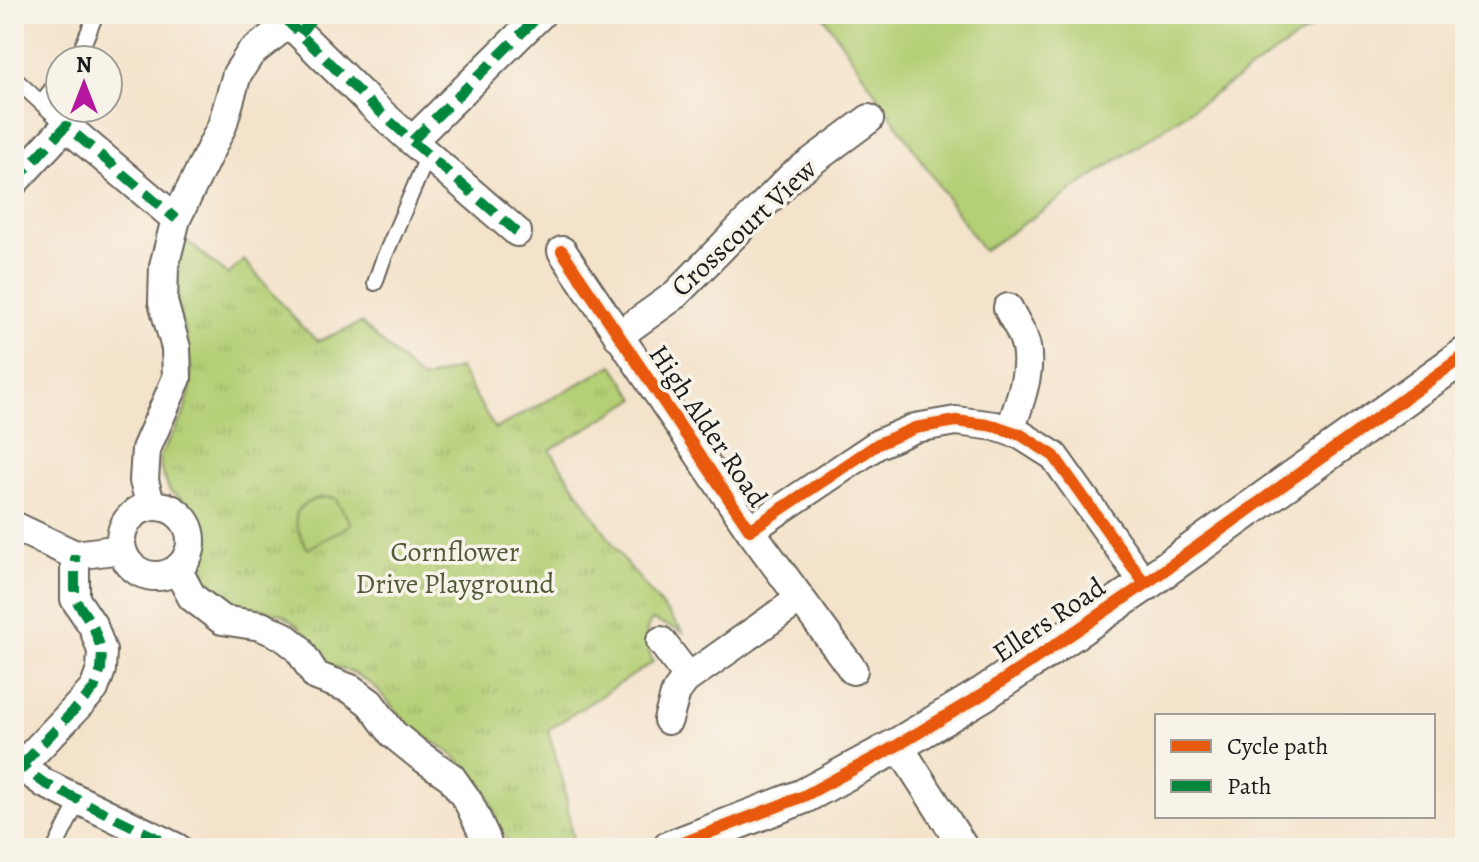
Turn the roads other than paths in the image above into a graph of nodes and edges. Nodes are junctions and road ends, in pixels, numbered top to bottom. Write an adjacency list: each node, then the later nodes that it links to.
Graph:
1 (96, 14): 4 (lane)
2 (541, 14): 10 (street)
3 (299, 21): 10 (street); 12 (street)
4 (83, 44)
5 (14, 78): 7 (lane)
6 (44, 99): 7 (lane)
7 (41, 103): 9 (lane)
8 (869, 119): 17 (street, Crosscourt View)
9 (66, 126): 11 (street); 12 (street)
10 (420, 148): 13 (street); 15 (lane)
11 (14, 182)
12 (176, 219): 20 (street)
13 (517, 232)
14 (562, 251): 17 (street, High Alder Road)
15 (375, 283)
16 (1008, 308): 19 (street)
17 (618, 336): 22 (street, High Alder Road)
18 (1465, 355): 26 (street, Ellers Road)
19 (1010, 431): 22 (street, High Alder Road); 26 (street, High Alder Road)
20 (151, 506): 23 (street); 25 (street)
21 (14, 526): 24 (street)
22 (750, 530): 27 (street)
23 (122, 549): 24 (street); 25 (street)
24 (75, 555): 33 (street)
25 (177, 569): 37 (street)
26 (1145, 584): 32 (street, Ellers Road)
27 (800, 599): 29 (street); 30 (street)
28 (661, 641): 30 (street)
29 (853, 670)
30 (688, 677): 31 (street)
31 (668, 720)
32 (898, 745): 38 (street, Ellers Road); 39 (street)
33 (18, 760): 34 (street)
34 (79, 800): 35 (lane); 36 (street)
35 (55, 848)
36 (177, 848)
37 (488, 848)
38 (670, 848)
39 (964, 848)

